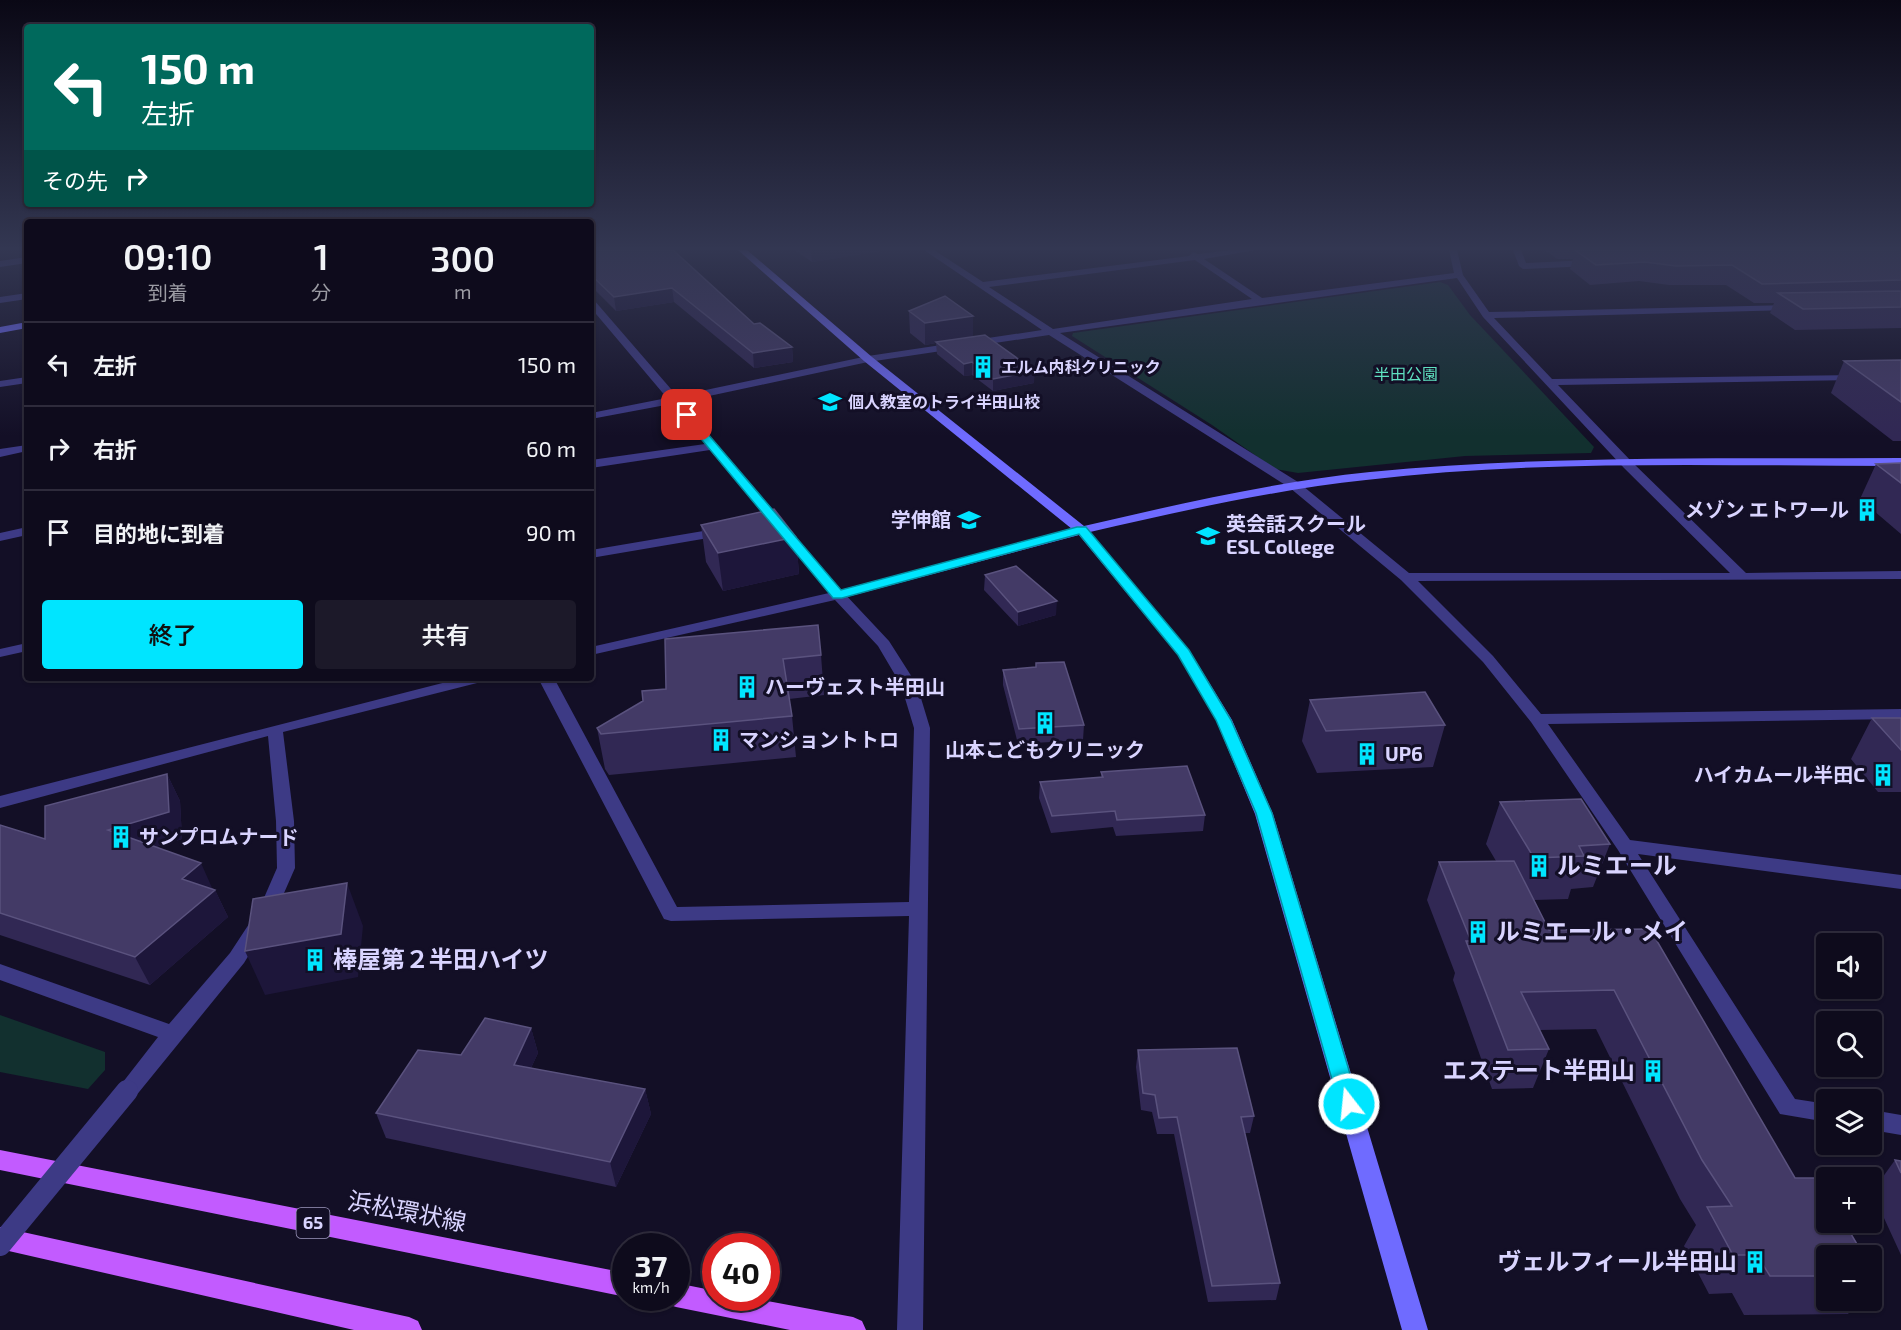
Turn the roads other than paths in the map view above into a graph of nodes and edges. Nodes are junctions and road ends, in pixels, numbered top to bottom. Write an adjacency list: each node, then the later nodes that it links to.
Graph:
1 (600, 312): 16 (street)
2 (814, 312): 11 (street)
3 (1023, 312): 10 (street)
4 (1186, 312): 10 (street)
5 (1484, 312): 7 (street)
6 (1603, 312): 7 (street)
7 (1486, 315): 14 (street)
8 (24, 326): 9 (street)
9 (0, 330)
10 (1052, 332): 11 (street); 24 (street)
11 (868, 359): 16 (street); 25 (street)
12 (1866, 377): 14 (street)
13 (24, 380): 15 (street)
14 (1549, 382): 23 (street)
15 (0, 384)
16 (674, 400): 17 (street); 18 (street)
17 (594, 415)
18 (713, 446): 22 (street); 33 (street)
19 (24, 449): 20 (street)
20 (0, 453)
21 (1901, 462): 23 (street)
22 (594, 464)
23 (1628, 465): 24 (street); 32 (street)
24 (1294, 485): 25 (street); 31 (street)
25 (1082, 530): 33 (street); 59 (street)
26 (731, 531): 29 (street)
27 (24, 532): 28 (street)
28 (0, 537)
29 (594, 554)
30 (1901, 575): 32 (street)
31 (1406, 577): 32 (street); 40 (street)
32 (1742, 577)
33 (838, 595): 35 (street); 45 (street)
34 (24, 648): 36 (street)
35 (594, 650)
36 (0, 653)
37 (452, 681): 41 (street)
38 (548, 681): 45 (street)
39 (1901, 714): 40 (street)
40 (1537, 719): 43 (street)
41 (275, 729): 42 (street); 47 (street)
42 (0, 802)
43 (1624, 846): 44 (street); 48 (street)
44 (1901, 882)
45 (919, 909): 58 (street)
46 (0, 972): 47 (street)
47 (173, 1034): 53 (street, bridge)
48 (1816, 1111)
49 (1882, 1122): 50 (street)
50 (1901, 1125)
51 (0, 1160): 54 (main road, 浜松環状線 / 65)
52 (0, 1238): 56 (main road)
53 (0, 1245)
54 (612, 1282)
55 (690, 1298): 57 (main road)
56 (409, 1330)
57 (853, 1330)
58 (910, 1330)
59 (1415, 1330)

